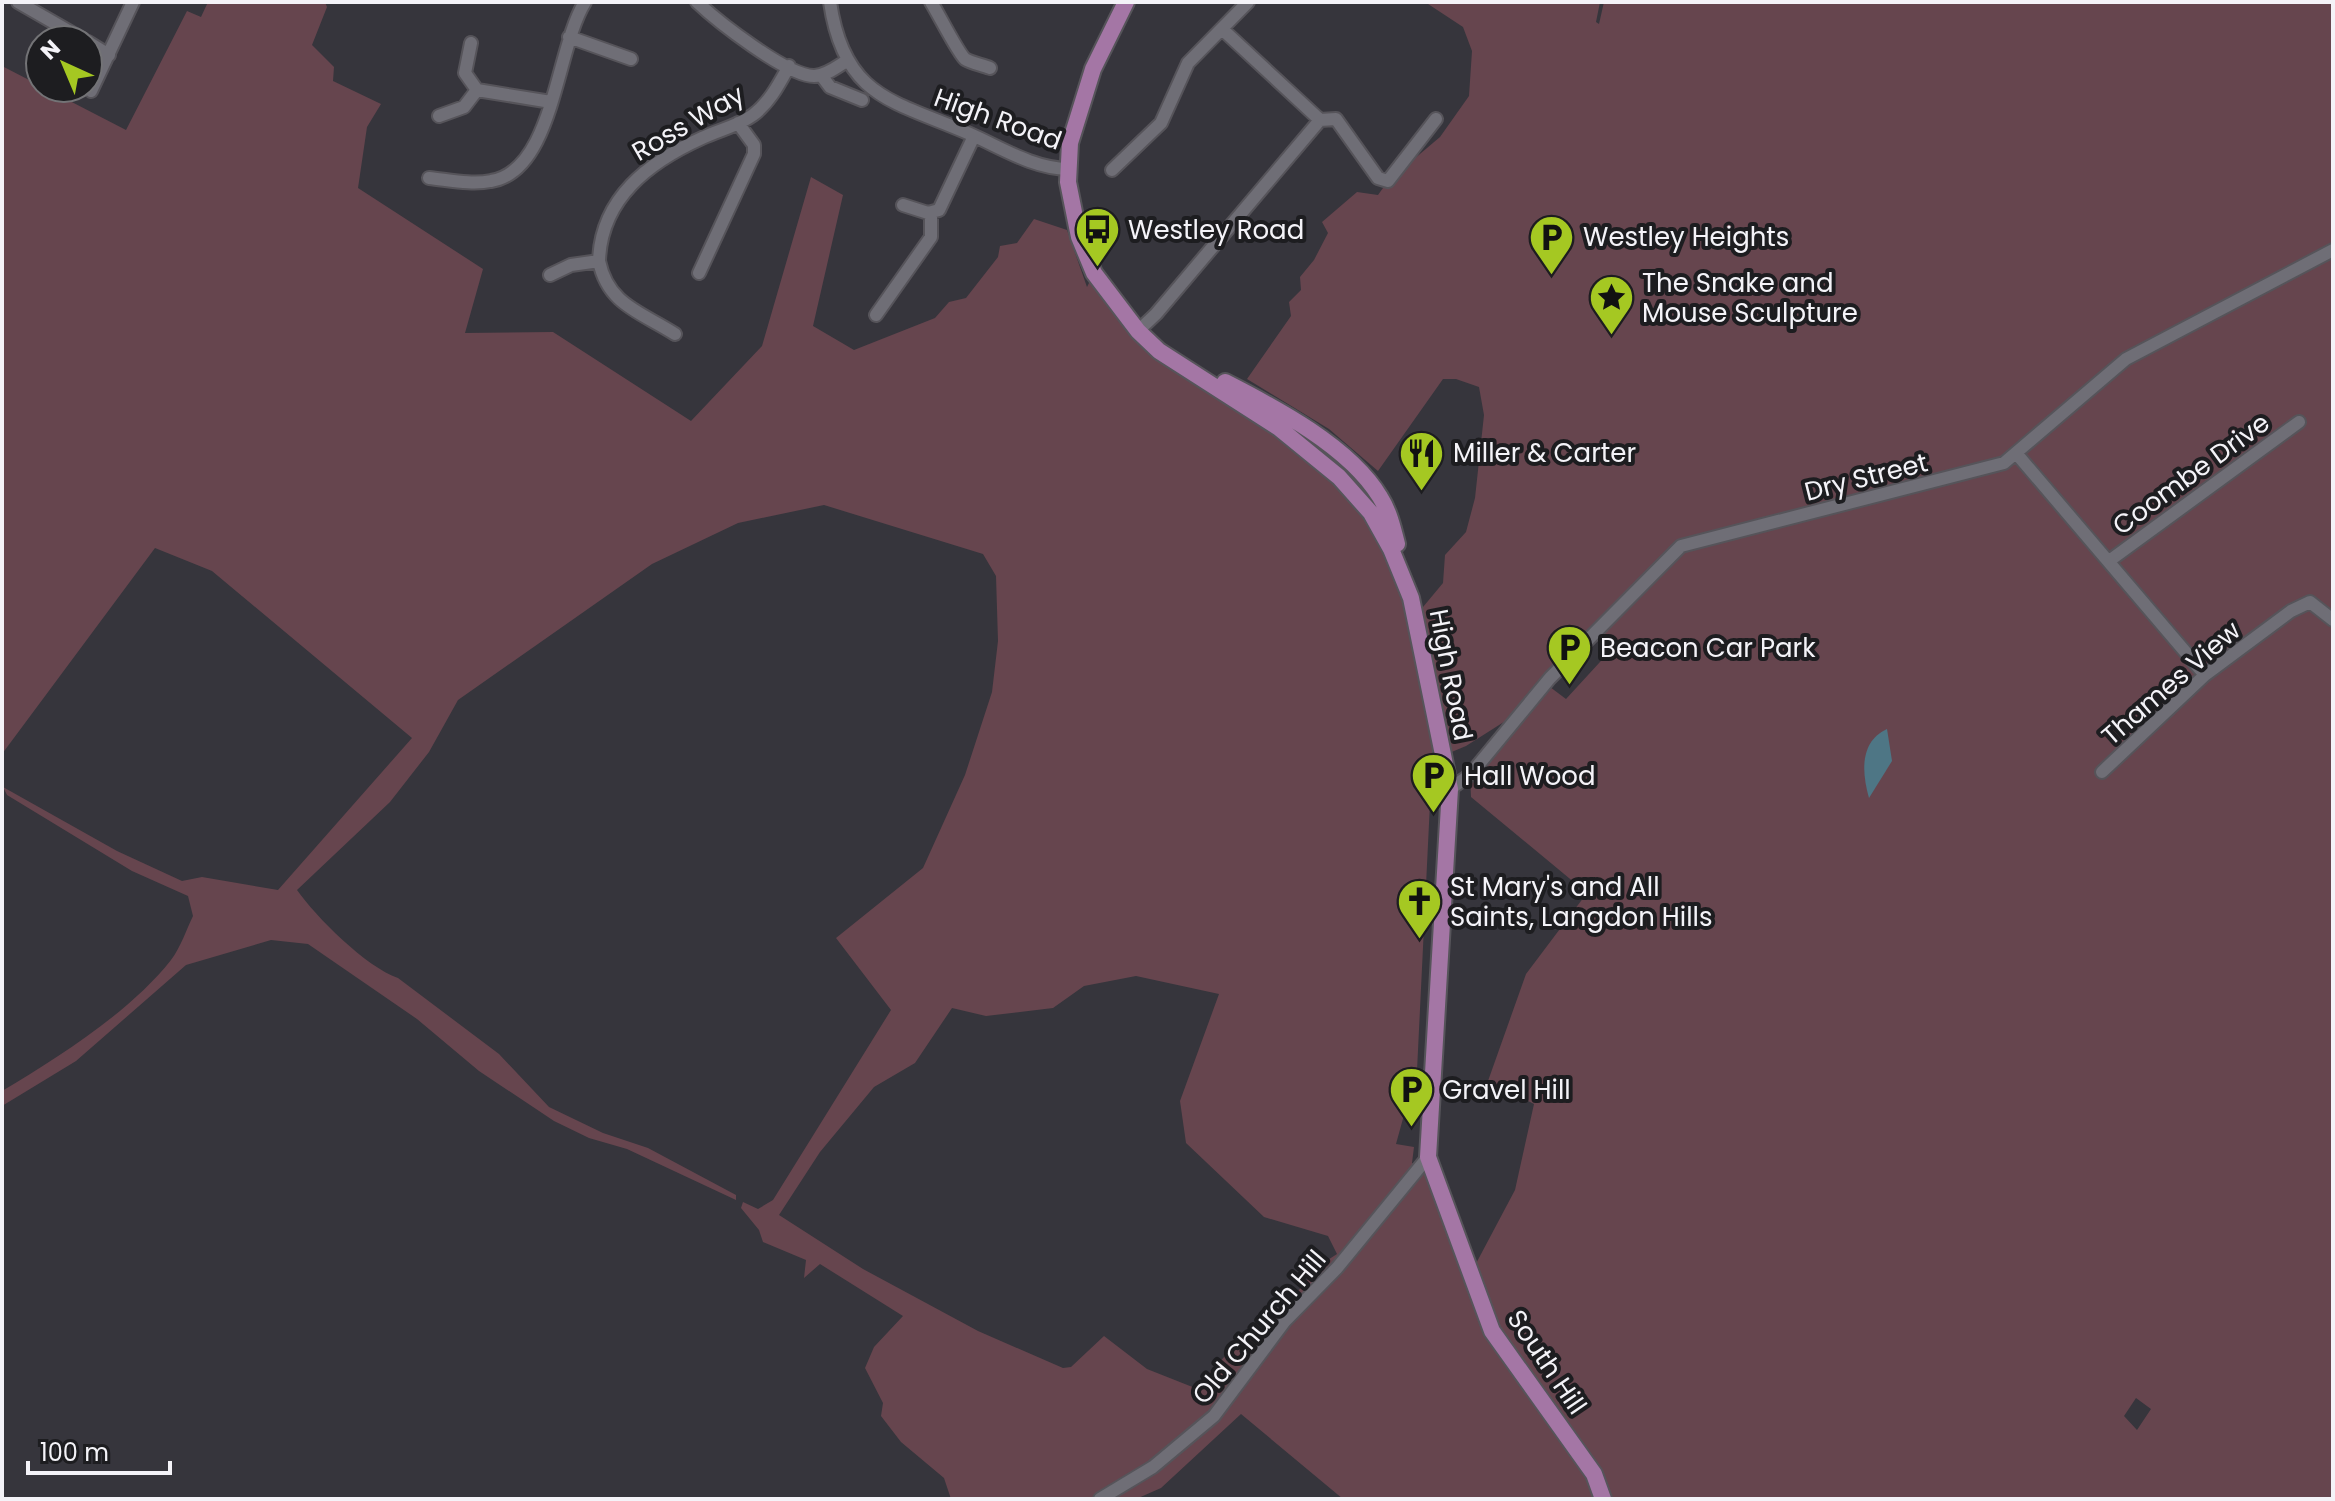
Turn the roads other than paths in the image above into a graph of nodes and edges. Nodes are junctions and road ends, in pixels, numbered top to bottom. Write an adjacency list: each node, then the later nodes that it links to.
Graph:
1 (18, 2): 9 (street)
2 (133, 2): 15 (street)
3 (585, 2): 12 (street)
4 (697, 2): 19 (street)
5 (830, 2): 17 (street, High Road)
6 (931, 2): 20 (street)
7 (1126, 2): 30 (main road)
8 (1248, 2): 11 (street)
9 (37, 6): 10 (street)
10 (62, 24)
11 (1222, 29): 27 (street); 31 (street)
12 (569, 37): 16 (street); 24 (street)
13 (471, 43): 22 (street)
14 (104, 52): 15 (street)
15 (109, 55): 18 (street)
16 (631, 59)
17 (848, 60): 21 (street); 29 (street, High Road)
18 (104, 65)
19 (789, 66): 21 (street); 28 (street, Ross Way)
20 (990, 68)
21 (821, 75): 23 (street)
22 (477, 90): 24 (street); 25 (street)
23 (862, 100)
24 (551, 102): 32 (street)
25 (439, 116)
26 (1436, 119): 27 (street)
27 (1320, 120): 40 (street)
28 (738, 123): 36 (street, Ross Way); 37 (street)
29 (974, 136): 30 (street, High Road); 34 (street)
30 (1068, 169): 40 (main road, High Road)
31 (1112, 170)
32 (429, 178)
33 (903, 205): 34 (street)
34 (931, 213): 39 (street)
35 (2333, 250): 43 (street, Dry Street)
36 (599, 261): 38 (street); 41 (street)
37 (699, 273)
38 (550, 275)
39 (876, 315)
40 (1138, 331): 48 (main road, High Road)
41 (675, 334)
42 (2299, 422): 44 (street, Coombe Drive)
43 (2016, 453): 44 (street); 48 (street, Dry Street)
44 (2109, 561): 46 (street)
45 (2333, 620): 46 (street, Thames View)
46 (2205, 675): 47 (street, Thames View)
47 (2102, 772)
48 (1450, 789): 49 (main road, High Road)
49 (1428, 1157): 50 (street, Old Church Hill); 51 (main road, South Hill)
50 (1100, 1499)
51 (1603, 1499)

